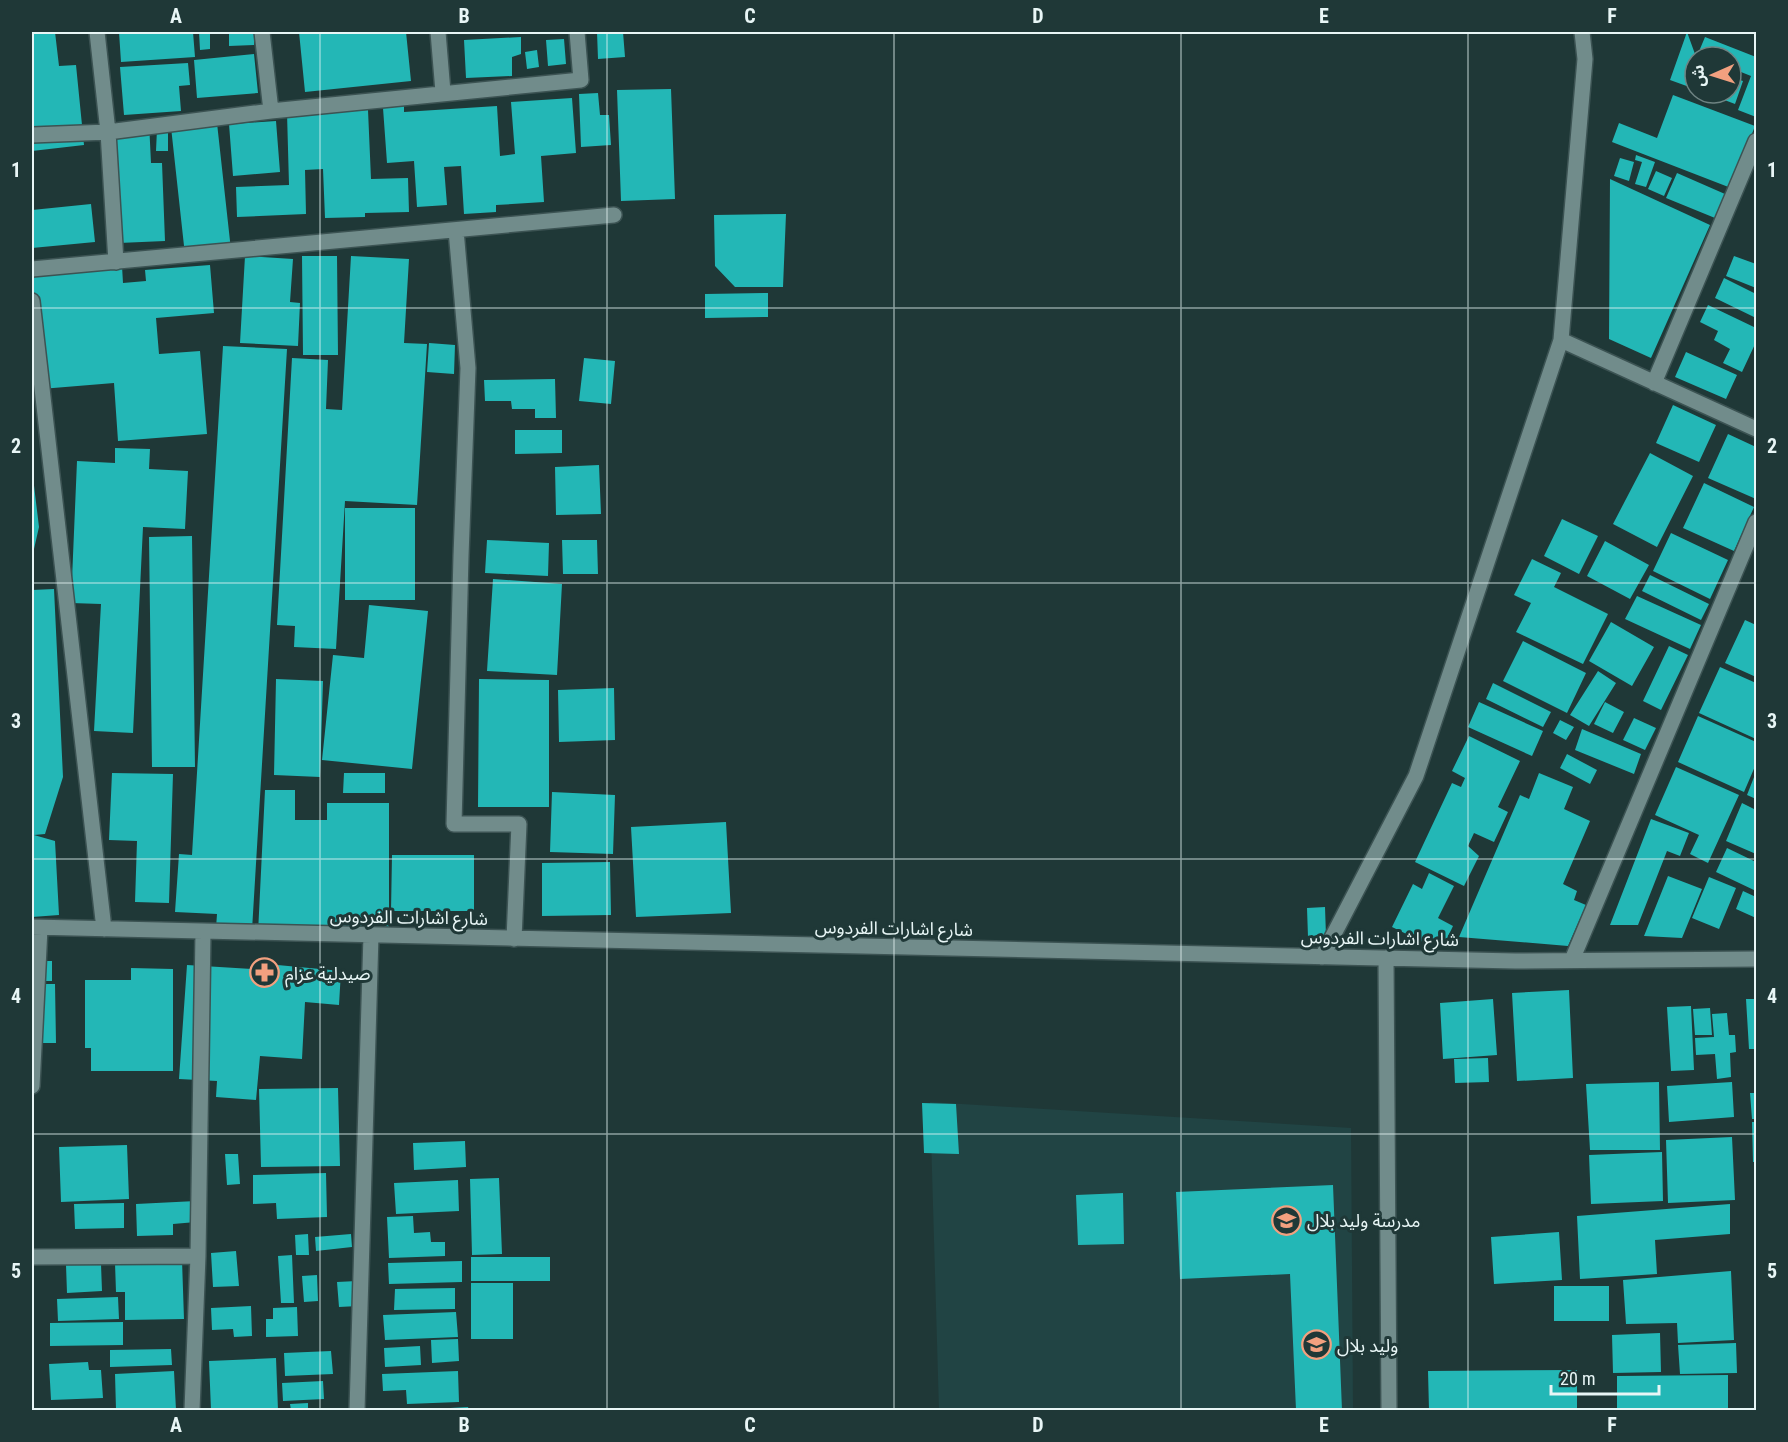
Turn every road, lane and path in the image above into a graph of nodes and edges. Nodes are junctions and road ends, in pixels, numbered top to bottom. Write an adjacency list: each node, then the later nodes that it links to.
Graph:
1 (97, 32): 8 (street)
2 (262, 32): 7 (street)
3 (438, 32): 6 (street)
4 (577, 32): 6 (street)
5 (1582, 32): 16 (street)
6 (443, 92): 7 (street)
7 (271, 111): 8 (street)
8 (108, 132): 9 (street); 13 (street)
9 (32, 135)
10 (1756, 141): 17 (street)
11 (614, 215): 12 (street)
12 (456, 230): 13 (street); 24 (street)
13 (116, 262): 14 (street)
14 (32, 270)
15 (32, 301): 21 (street)
16 (1561, 340): 17 (street); 25 (street)
17 (1654, 383): 18 (street)
18 (1756, 429)
19 (1756, 522): 28 (street)
20 (36, 928): 21 (street, شارع اشارات الفردوس); 29 (street)
21 (104, 929): 22 (street, شارع اشارات الفردوس)
22 (203, 932): 23 (street, شارع اشارات الفردوس); 31 (street)
23 (371, 935): 24 (street, شارع اشارات الفردوس); 34 (street)
24 (514, 939): 25 (street, شارع اشارات الفردوس)
25 (1322, 957): 26 (street, شارع اشارات الفردوس)
26 (1386, 958): 28 (street, شارع اشارات الفردوس); 35 (street)
27 (1756, 959): 28 (street, شارع اشارات الفردوس)
28 (1572, 960)
29 (32, 1077): 30 (street)
30 (32, 1086)
31 (198, 1256): 32 (street); 33 (street)
32 (32, 1257)
33 (192, 1410)
34 (357, 1410)
35 (1389, 1410)

